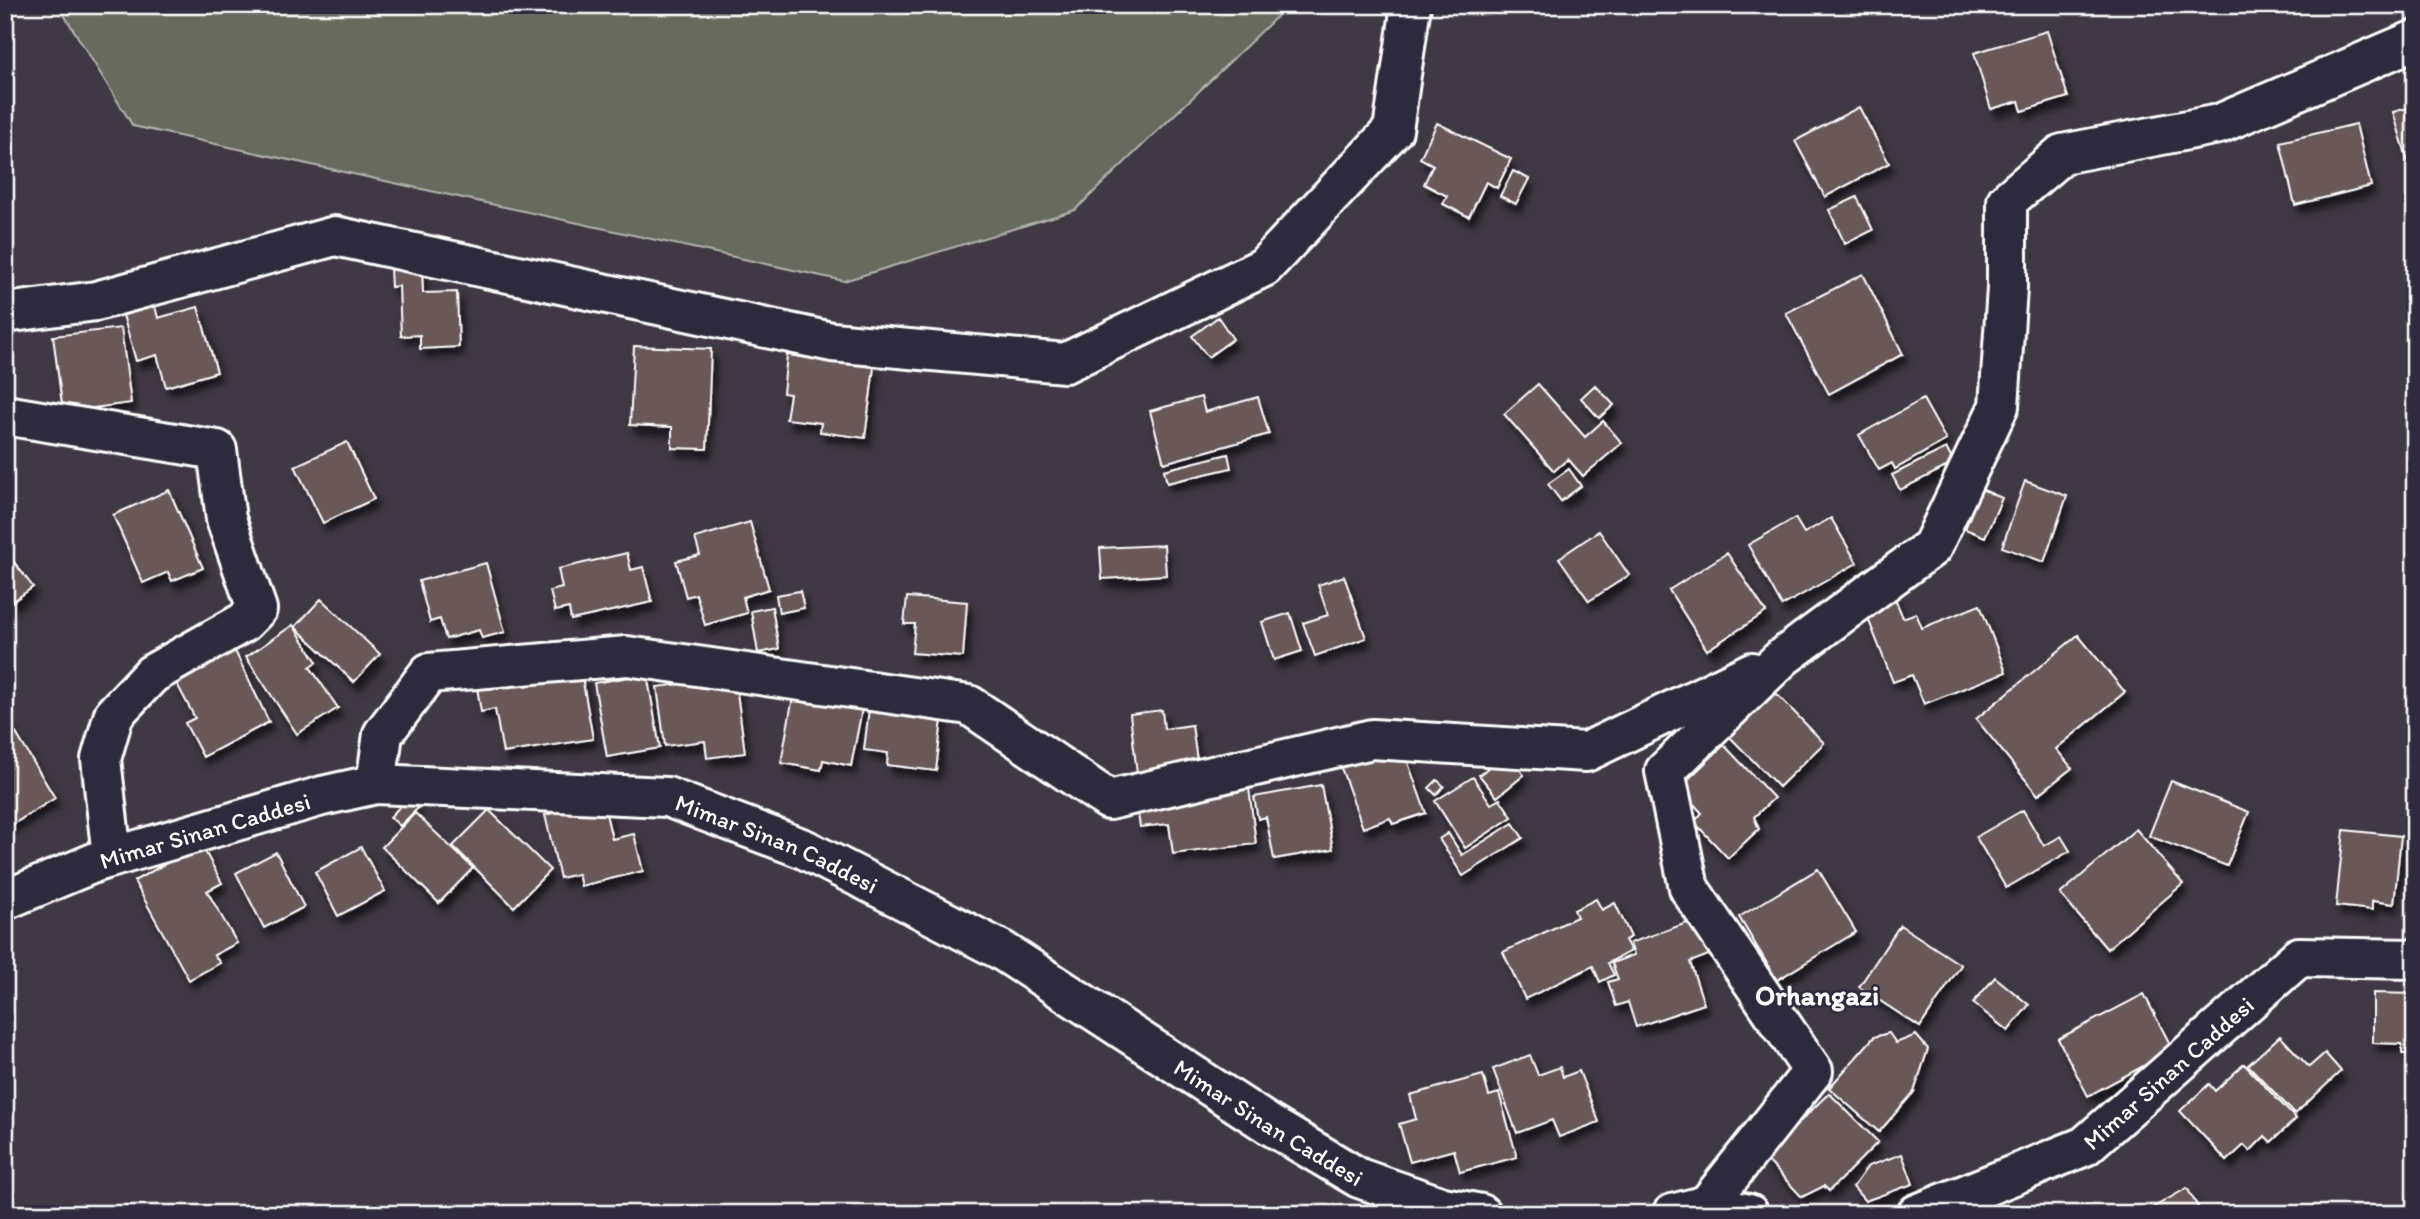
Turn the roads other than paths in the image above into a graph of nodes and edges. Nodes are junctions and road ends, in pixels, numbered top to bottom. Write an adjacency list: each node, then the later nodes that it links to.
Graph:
1 (1411, 5): 3 (street)
2 (2415, 40): 5 (street)
3 (5, 313)
4 (5, 415): 7 (street)
5 (1783, 657): 6 (street); 10 (street)
6 (376, 784): 7 (street, Mimar Sinan Caddesi); 11 (street, Mimar Sinan Caddesi)
7 (113, 857): 8 (street, Mimar Sinan Caddesi)
8 (5, 900)
9 (2415, 959): 13 (street, Mimar Sinan Caddesi)
10 (1689, 1209): 12 (street)
11 (1481, 1214)
12 (1749, 1214)
13 (1917, 1214)

